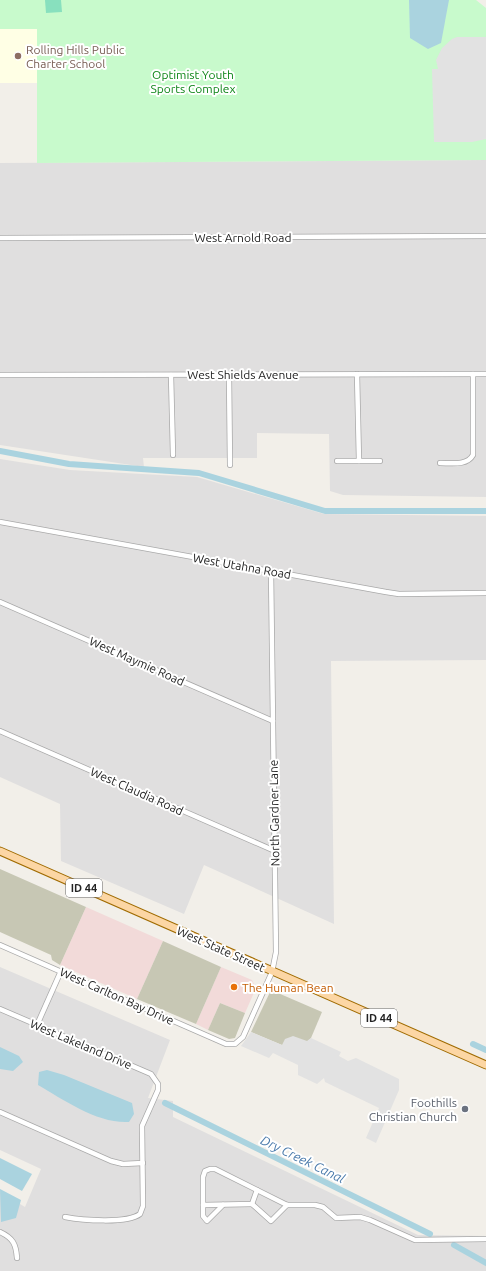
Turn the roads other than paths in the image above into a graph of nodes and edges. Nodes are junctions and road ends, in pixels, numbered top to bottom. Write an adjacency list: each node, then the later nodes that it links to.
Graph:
1 (486, 236): 2 (street, West Arnold Road)
2 (0, 238)
3 (357, 374): 4 (street, West Shields Avenue); 8 (street, West Shields Avenue); 11 (street)
4 (473, 374): 5 (street, West Shields Avenue); 13 (street)
5 (486, 374)
6 (0, 375): 7 (street, West Shields Avenue)
7 (171, 375): 8 (street, West Shields Avenue); 9 (street)
8 (229, 375): 14 (street)
9 (173, 455)
10 (337, 461): 11 (street)
11 (360, 461): 12 (street)
12 (380, 461)
13 (440, 463)
14 (230, 465)
15 (0, 522): 16 (street, West Utahna Road)
16 (271, 571): 17 (street, West Utahna Road); 19 (street, North Gardner Lane)
17 (486, 593)
18 (0, 602): 19 (street, West Maymie Road)
19 (273, 721): 22 (street, North Gardner Lane)
20 (0, 731): 22 (street, West Claudia Road)
21 (0, 851): 25 (main road, West State Street / ID 44)
22 (275, 851): 25 (street, North Gardner Lane)
23 (0, 945): 24 (street, West Carlton Bay Drive)
24 (61, 971): 27 (street); 28 (street, West Carlton Bay Drive)
25 (272, 972): 28 (street, North Gardner Lane); 29 (main road, West State Street / ID 44)
26 (0, 1009): 27 (street, West Lakeland Drive)
27 (37, 1025): 31 (street, West Lakeland Drive)
28 (235, 1044)
29 (486, 1065)
30 (0, 1112): 31 (street)
31 (143, 1163): 37 (street)
32 (257, 1190): 33 (street); 34 (street); 36 (street)
33 (252, 1204): 35 (street); 36 (street)
34 (203, 1205): 35 (street); 35 (street)
35 (223, 1205)
36 (287, 1205): 39 (street)
37 (65, 1217)
38 (0, 1232): 40 (street)
39 (486, 1239)
40 (17, 1258)

